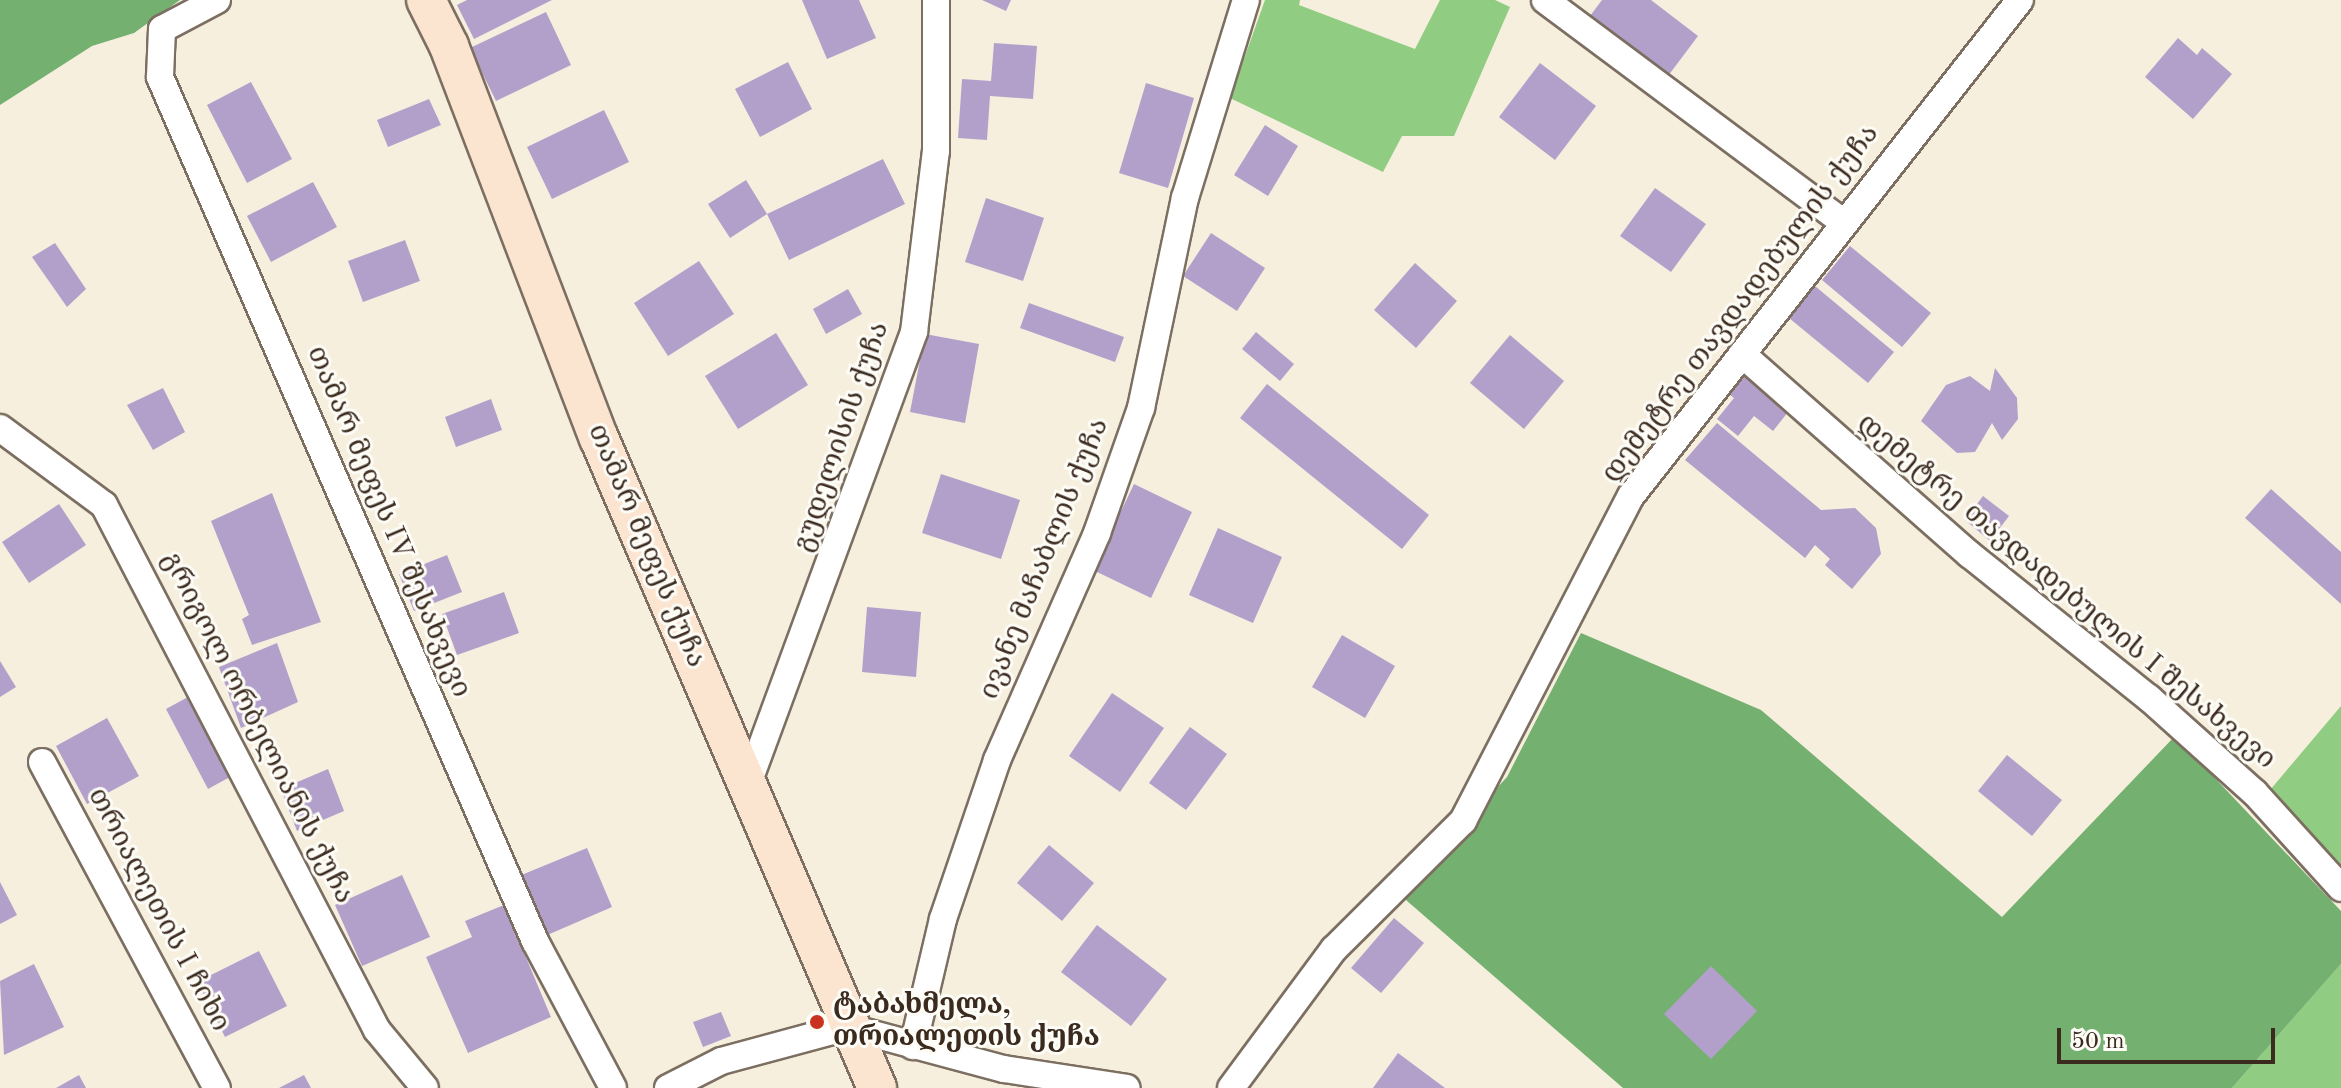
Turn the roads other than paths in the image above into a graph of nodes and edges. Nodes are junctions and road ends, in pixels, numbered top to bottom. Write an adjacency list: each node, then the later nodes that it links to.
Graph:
1 (217, 0): 17 (street, თამარ მეფეს IV შესახვევი)
2 (426, 0): 11 (street, თამარ მეფეს ქუჩა)
3 (936, 0): 11 (street, გუდელისის ქუჩა)
4 (1246, 0): 14 (street, ივანე მაჩაბლის ქუჩა)
5 (1545, 0): 7 (street)
6 (2020, 0): 7 (street, დემეტრე თავდადებულის ქუჩა)
7 (1843, 222): 8 (street, დემეტრე თავდადებულის ქუჩა)
8 (1742, 354): 12 (street, დემეტრე თავდადებულის I შესახვევი); 21 (street, დემეტრე თავდადებულის ქუჩა)
9 (0, 428): 16 (street, გრიგოლ ორბელიანის ქუჩა)
10 (42, 762): 15 (street, თრიალეთის I ჩიხი)
11 (747, 786): 13 (street, თამარ მეფეს ქუჩა)
12 (2341, 888)
13 (847, 1027): 14 (street); 18 (street); 19 (street, თამარ მეფეს ქუჩა)
14 (913, 1046): 20 (street)
15 (217, 1088)
16 (425, 1088)
17 (613, 1088)
18 (668, 1088)
19 (877, 1088)
20 (1127, 1088)
21 (1231, 1088)

